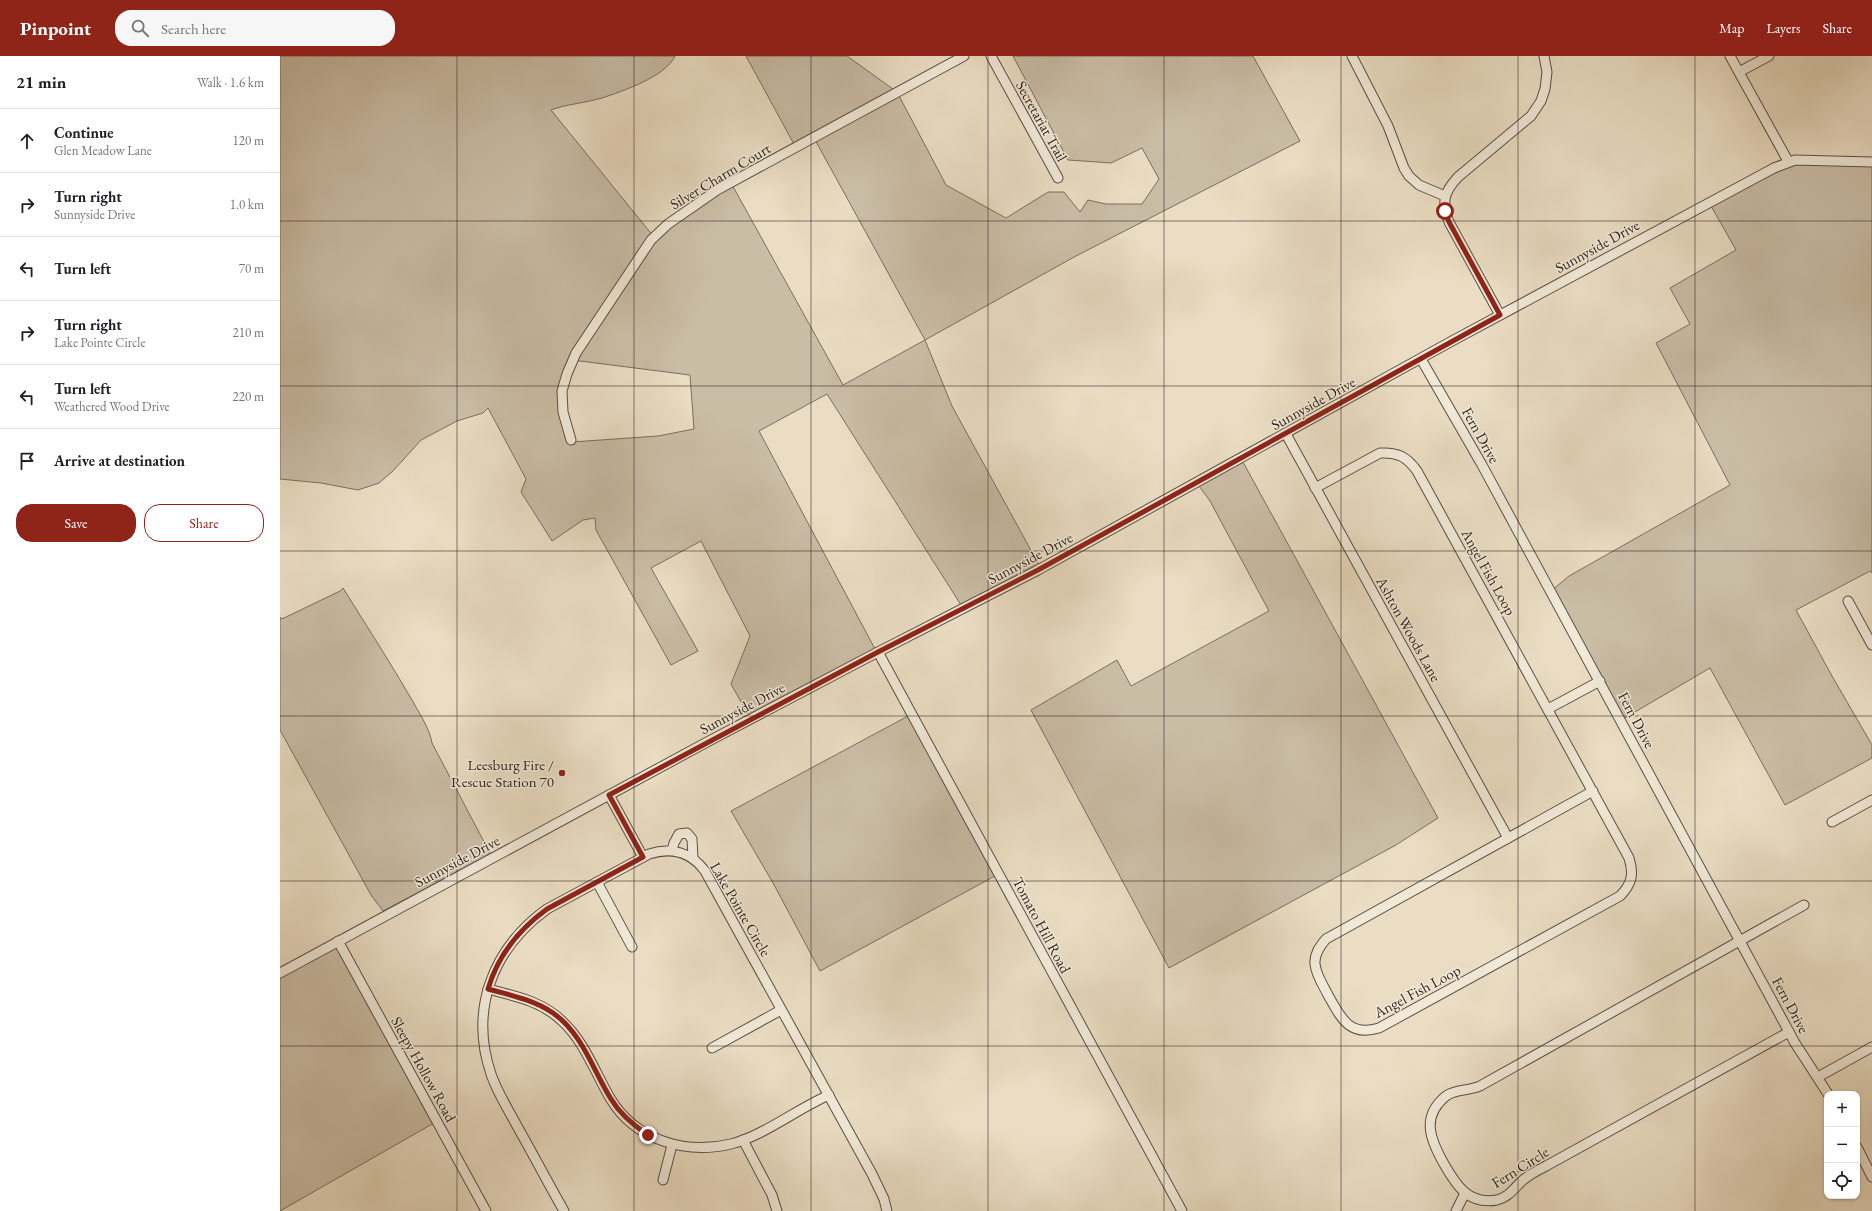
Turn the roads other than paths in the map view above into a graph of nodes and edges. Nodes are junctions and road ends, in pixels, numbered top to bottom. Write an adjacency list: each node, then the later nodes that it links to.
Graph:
1 (964, 56): 15 (street, Silver Charm Court)
2 (991, 56): 10 (street, Secretariat Trail)
3 (1352, 56): 11 (street)
4 (1544, 56): 11 (street)
5 (1730, 56): 7 (street)
6 (1769, 56): 7 (street)
7 (1739, 72): 8 (street)
8 (1788, 161): 9 (street, Sunnyside Drive); 12 (street, Sunnyside Drive)
9 (1872, 162)
10 (1058, 178)
11 (1445, 196): 12 (street)
12 (1500, 315): 13 (street, Sunnyside Drive)
13 (1421, 359): 14 (street, Sunnyside Drive); 20 (street, Fern Drive)
14 (1286, 434): 16 (street, Ashton Woods Lane); 19 (street, Sunnyside Drive)
15 (571, 440)
16 (1315, 488): 21 (street, Angel Fish Loop); 26 (street, Ashton Woods Lane)
17 (1848, 601): 18 (street)
18 (1872, 645)
19 (878, 652): 23 (street, Sunnyside Drive); 54 (street, Tomato Hill Road)
20 (1600, 680): 21 (street); 33 (street, Fern Drive)
21 (1548, 709): 22 (street, Angel Fish Loop)
22 (1593, 791): 26 (street, Angel Fish Loop); 26 (street, Angel Fish Loop)
23 (609, 795): 28 (street); 32 (street, Sunnyside Drive)
24 (1872, 800): 25 (street)
25 (1832, 822)
26 (1508, 838)
27 (672, 850): 28 (street, Lake Pointe Circle); 29 (street, Lake Pointe Circle); 29 (street)
28 (643, 857): 30 (street, Lake Pointe Circle)
29 (693, 858): 37 (street, Lake Pointe Circle)
30 (597, 882): 34 (street); 36 (street, Lake Pointe Circle)
31 (1804, 905): 33 (street)
32 (338, 941): 35 (street, Sunnyside Drive); 50 (street, Sleepy Hollow Road)
33 (1741, 942): 38 (street, Fern Drive); 49 (street)
34 (632, 947)
35 (280, 973)
36 (488, 989): 45 (street); 51 (street, Lake Pointe Circle)
37 (781, 1010): 40 (street); 43 (street, Lake Pointe Circle)
38 (1789, 1032): 41 (street, Fern Drive); 49 (street, Fern Circle)
39 (1872, 1047): 41 (street)
40 (712, 1048)
41 (1818, 1077): 42 (street, Fern Drive)
42 (1826, 1091)
43 (828, 1095): 44 (street); 53 (street, Lake Pointe Circle)
44 (743, 1140): 45 (street); 52 (street)
45 (672, 1145): 48 (street)
46 (1860, 1153): 47 (street)
47 (1872, 1177)
48 (663, 1180)
49 (1465, 1193): 55 (street)
50 (486, 1211)
51 (564, 1211)
52 (777, 1211)
53 (887, 1211)
54 (1182, 1211)
55 (1456, 1211)

